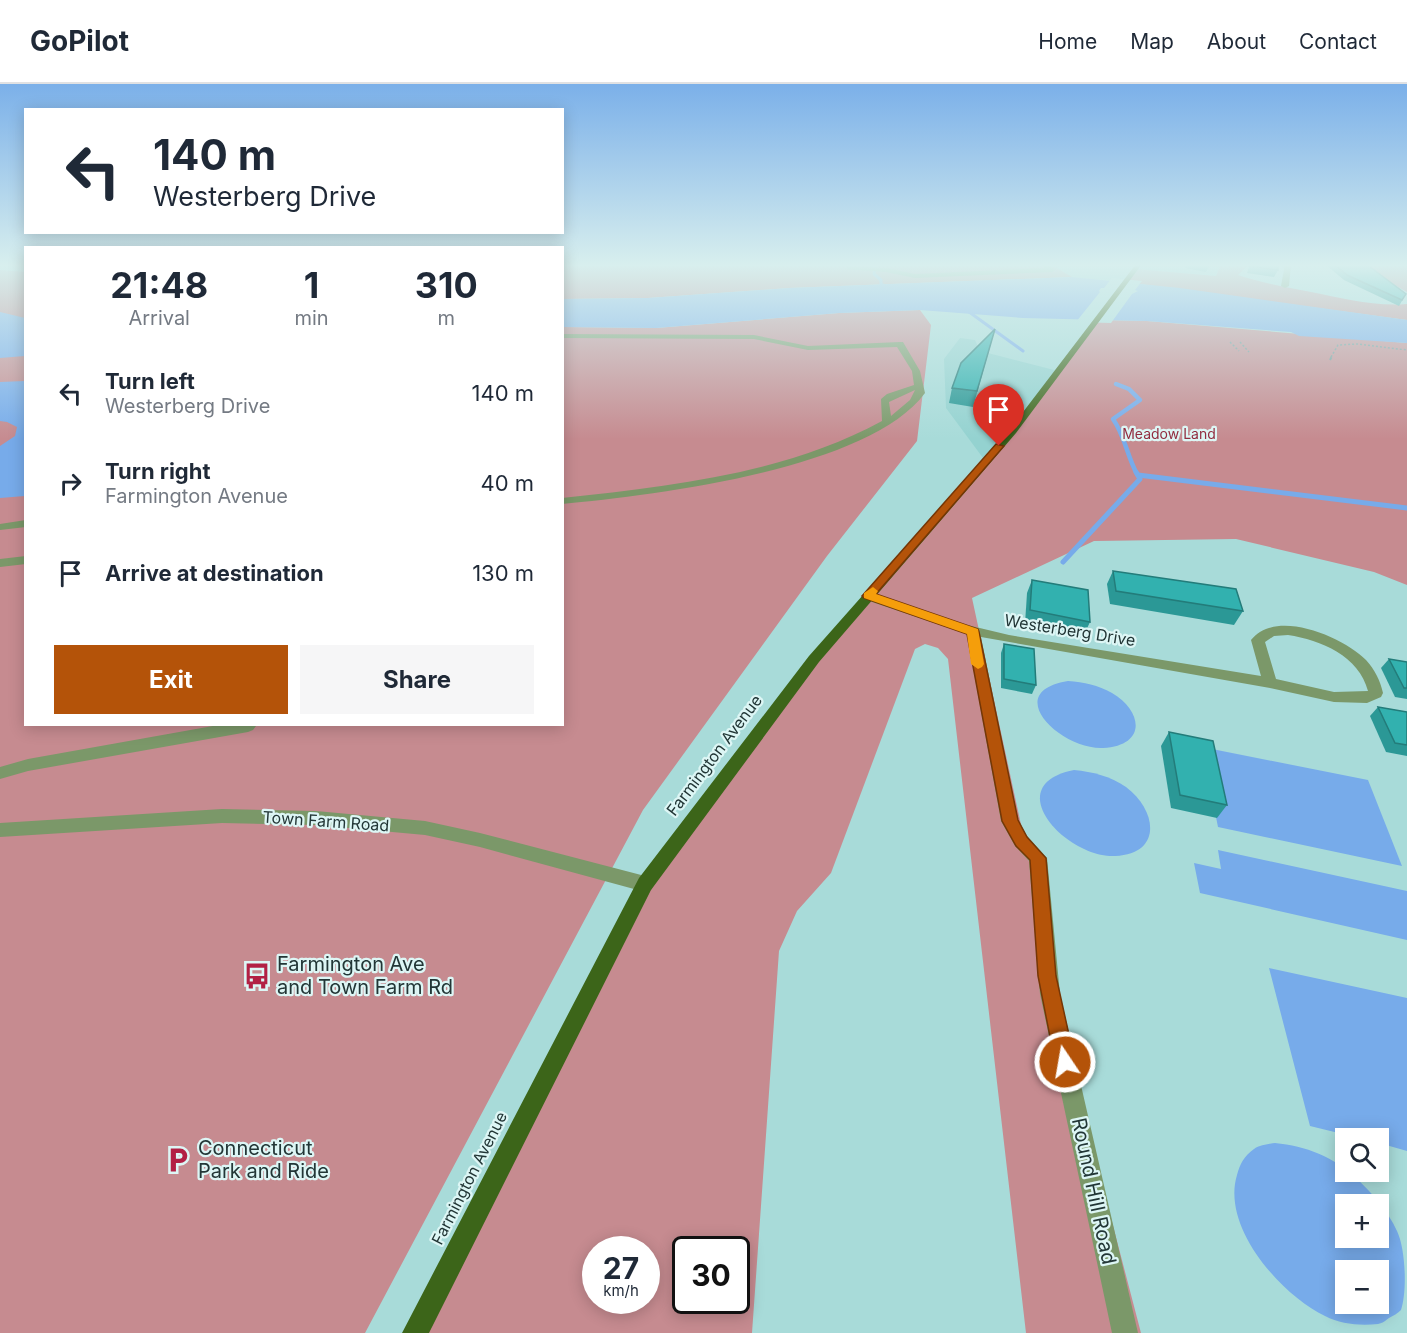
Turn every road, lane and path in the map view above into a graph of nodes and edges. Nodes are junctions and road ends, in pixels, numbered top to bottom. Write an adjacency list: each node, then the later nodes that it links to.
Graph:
1 (1094, 322): 16 (main road, Farmington Avenue)
2 (564, 336): 9 (street)
3 (1230, 342): 6 (path)
4 (1240, 342): 7 (path)
5 (1407, 350): 8 (path)
6 (1239, 351)
7 (1249, 352)
8 (1330, 360)
9 (919, 386): 10 (street); 10 (street)
10 (887, 422): 11 (street)
11 (564, 501)
12 (24, 523): 13 (street)
13 (0, 527)
14 (24, 560): 15 (street)
15 (0, 563)
16 (868, 596): 17 (street, Westerberg Drive); 22 (main road, Farmington Avenue)
17 (973, 632): 18 (street, Westerberg Drive); 24 (street, Round Hill Road)
18 (1270, 683): 18 (street, Westerberg Drive)
19 (248, 726): 20 (street)
20 (0, 772)
21 (0, 830): 22 (street, Town Farm Road)
22 (645, 884): 23 (main road, Farmington Avenue)
23 (415, 1333)
24 (1125, 1333)

